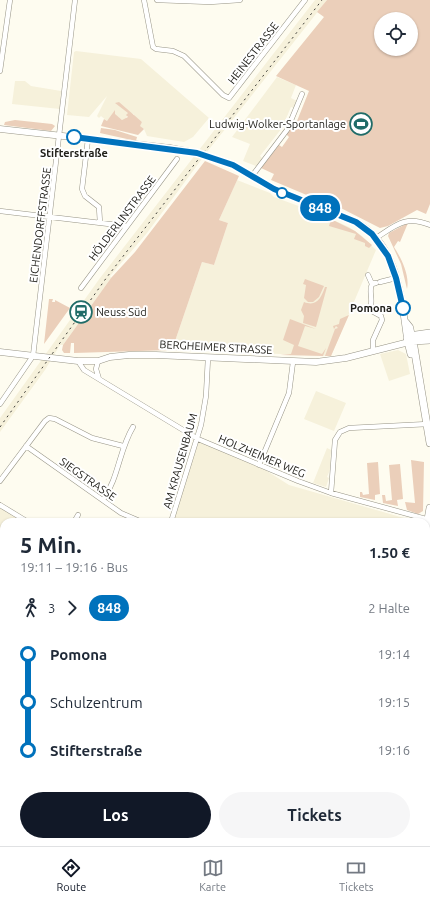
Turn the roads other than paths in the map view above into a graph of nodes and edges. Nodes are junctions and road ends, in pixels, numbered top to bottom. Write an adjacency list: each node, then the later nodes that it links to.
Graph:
1 (10, 0): 10 (street)
2 (75, 0): 14 (street, EICHENDORFFSTRASSE)
3 (144, 0): 9 (street, HEINESTRASSE)
4 (157, 0): 8 (street)
5 (240, 0): 8 (street)
6 (300, 0): 9 (street)
7 (305, 0): 9 (street, HEINESTRASSE)
8 (220, 1)
9 (301, 6)
10 (0, 61): 11 (street)
11 (0, 71)
12 (302, 94): 17 (street)
13 (0, 129): 14 (main road)
14 (60, 136): 15 (main road); 19 (street, EICHENDORFFSTRASSE)
15 (88, 139): 17 (main road); 20 (street)
16 (177, 159): 22 (street, HÖLDERLINSTRASSE)
17 (252, 176): 23 (main road)
18 (0, 211): 19 (street)
19 (50, 217): 20 (street); 35 (street, EICHENDORFFSTRASSE)
20 (100, 223): 22 (street)
21 (430, 225): 23 (street)
22 (126, 226): 27 (street, HÖLDERLINSTRASSE)
23 (376, 238): 25 (main road)
24 (368, 275): 26 (street)
25 (396, 278): 26 (street); 31 (main road)
26 (376, 283): 29 (street)
27 (80, 288)
28 (356, 308): 29 (street)
29 (370, 310): 33 (street)
30 (430, 333): 31 (main road, BERGHEIMER STRASSE)
31 (410, 339): 32 (main road, BERGHEIMER STRASSE); 33 (main road, BERGHEIMER STRASSE); 42 (main road)
32 (430, 340)
33 (373, 351): 39 (main road, BERGHEIMER STRASSE)
34 (0, 352): 35 (main road, BERGHEIMER STRASSE)
35 (33, 356): 37 (main road, BERGHEIMER STRASSE); 41 (street)
36 (208, 358): 38 (main road, BERGHEIMER STRASSE); 39 (main road, BERGHEIMER STRASSE); 44 (street, AM KRAUSENBAUM)
37 (78, 361): 38 (main road, BERGHEIMER STRASSE); 40 (street, HOLZHEIMER WEG)
38 (98, 361): 40 (street)
39 (293, 362): 48 (street)
40 (99, 379): 44 (street, HOLZHEIMER WEG)
41 (0, 404)
42 (429, 424): 45 (main road); 50 (street)
43 (133, 427): 47 (street)
44 (198, 439): 48 (street, HOLZHEIMER WEG); 58 (street, AM KRAUSENBAUM)
45 (430, 443)
46 (26, 446): 47 (street); 49 (street); 51 (street, SIEGSTRASSE)
47 (123, 446): 51 (street)
48 (260, 465): 50 (street, HOLZHEIMER WEG)
49 (0, 481)
50 (331, 493): 59 (street, HOLZHEIMER WEG)
51 (103, 500): 57 (street, SIEGSTRASSE)
52 (0, 505): 55 (street)
53 (430, 508): 60 (main road)
54 (78, 515): 56 (street)
55 (21, 518)
56 (76, 518)
57 (132, 518)
58 (172, 518)
59 (419, 518)
60 (430, 521)

